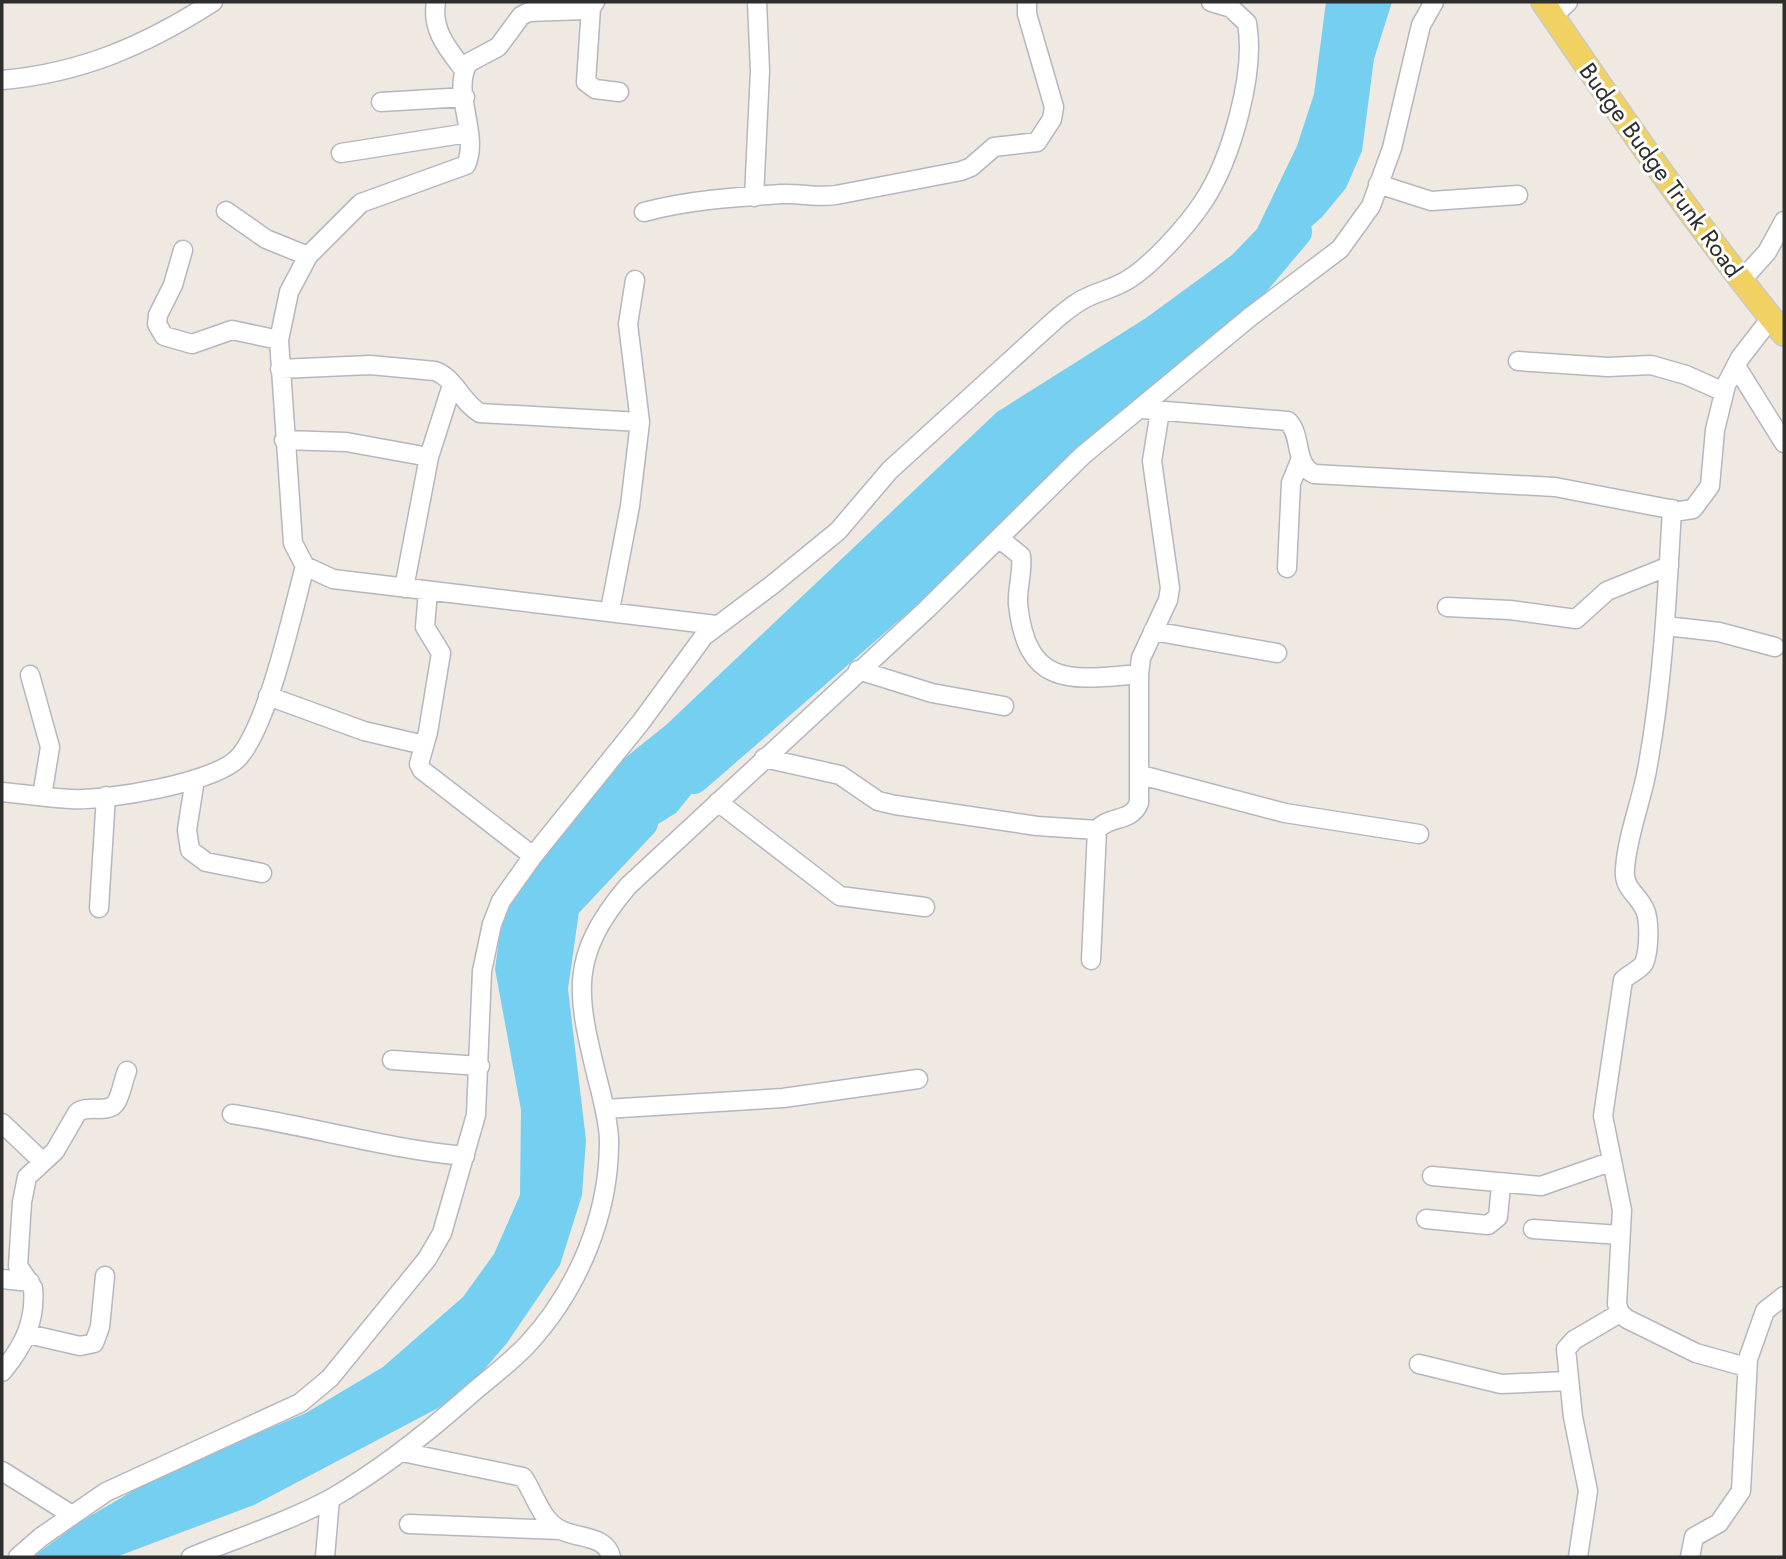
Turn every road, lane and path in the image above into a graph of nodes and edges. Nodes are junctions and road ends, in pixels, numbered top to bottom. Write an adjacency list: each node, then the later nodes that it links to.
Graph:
1 (213, 2): 10 (street)
2 (436, 2): 9 (street)
3 (757, 2): 18 (street)
4 (1027, 2): 18 (street)
5 (1211, 2): 49 (street)
6 (1434, 2): 16 (street)
7 (593, 5): 9 (street); 11 (street)
8 (1555, 7): 25 (main road, Budge Budge Trunk Road)
9 (464, 69): 12 (street)
10 (2, 80)
11 (619, 92)
12 (465, 97): 13 (street); 14 (street)
13 (381, 102)
14 (468, 133): 15 (street); 23 (street)
15 (341, 153)
16 (1378, 184): 17 (street); 33 (street)
17 (1518, 195)
18 (754, 197): 20 (street)
19 (226, 211): 23 (street)
20 (644, 212)
21 (1784, 221): 25 (street)
22 (183, 250): 27 (street)
23 (307, 256): 27 (street)
24 (635, 280): 35 (street)
25 (1741, 281): 26 (main road, Budge Budge Trunk Road)
26 (1778, 326): 29 (street)
27 (279, 340): 30 (street)
28 (1518, 361): 32 (street)
29 (1736, 366): 32 (street); 37 (street)
30 (280, 369): 31 (street); 36 (street)
31 (452, 385): 35 (street); 38 (street)
32 (1724, 392): 40 (street)
33 (1141, 409): 34 (street); 41 (street)
34 (1160, 411): 39 (street); 51 (street)
35 (640, 422): 48 (street)
36 (284, 440): 38 (street); 42 (street)
37 (1784, 443)
38 (429, 457): 45 (street)
39 (1300, 461): 40 (street); 44 (street)
40 (1672, 509): 43 (street)
41 (999, 538): 54 (street); 55 (street)
42 (305, 566): 45 (street); 57 (street)
43 (1669, 566): 47 (street); 50 (street)
44 (1287, 568)
45 (404, 588): 46 (street)
46 (428, 592): 48 (street); 59 (street)
47 (1447, 607)
48 (610, 610): 49 (street)
49 (716, 625): 69 (street)
50 (1666, 626): 52 (street); 83 (street)
51 (1153, 631): 53 (street); 55 (street)
52 (1775, 647)
53 (1277, 653)
54 (858, 670): 58 (street); 60 (street)
55 (1139, 674): 61 (street)
56 (30, 676): 64 (street)
57 (268, 696): 59 (street); 62 (street)
58 (1004, 706)
59 (424, 745): 69 (street)
60 (764, 758): 66 (street); 67 (street)
61 (1141, 775): 67 (street); 68 (street)
62 (195, 779): 65 (street); 70 (street)
63 (2, 792): 64 (street)
64 (42, 796): 65 (street)
65 (106, 796): 72 (street)
66 (718, 802): 71 (street); 78 (street)
67 (1097, 830): 73 (street)
68 (1419, 834)
69 (533, 856): 75 (street)
70 (262, 873)
71 (925, 907)
72 (99, 908)
73 (1091, 960)
74 (392, 1060): 75 (street)
75 (480, 1066): 81 (street)
76 (127, 1071): 82 (street)
77 (918, 1079): 78 (street)
78 (605, 1110): 99 (street)
79 (232, 1114): 81 (street)
80 (2, 1123): 82 (street)
81 (466, 1156): 102 (street)
82 (43, 1162): 91 (street)
83 (1610, 1162): 85 (street); 88 (street)
84 (1432, 1176): 85 (street)
85 (1501, 1185): 86 (street)
86 (1426, 1219)
87 (1533, 1228): 88 (street)
88 (1620, 1235): 93 (street)
89 (104, 1276): 94 (street)
90 (2, 1279): 91 (street)
91 (30, 1282): 94 (street)
92 (1784, 1296): 96 (street)
93 (1620, 1313): 96 (street); 98 (street)
94 (28, 1334): 97 (street)
95 (1419, 1364): 98 (street)
96 (1746, 1367): 110 (street)
97 (2, 1372)
98 (1568, 1381): 109 (street)
99 (402, 1452): 101 (street); 104 (street)
100 (2, 1471): 102 (street)
101 (330, 1499): 106 (street); 107 (street)
102 (72, 1515): 105 (street)
103 (409, 1524): 104 (street)
104 (561, 1530): 108 (street)
105 (18, 1557)
106 (191, 1557)
107 (325, 1557)
108 (611, 1557)
109 (1578, 1557)
110 (1690, 1557)

